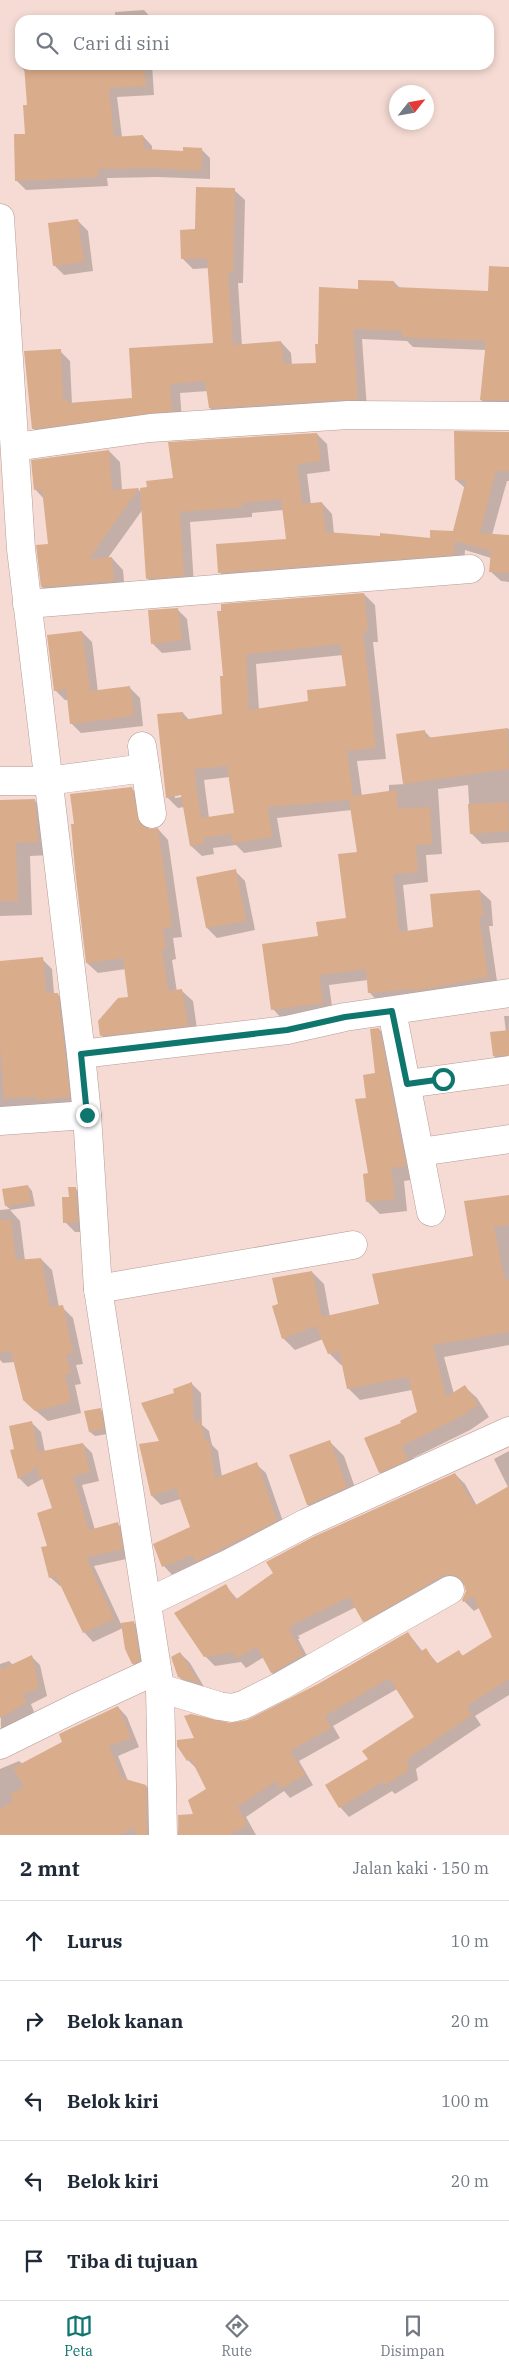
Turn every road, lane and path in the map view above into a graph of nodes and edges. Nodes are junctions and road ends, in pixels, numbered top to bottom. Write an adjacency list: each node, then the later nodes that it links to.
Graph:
1 (0, 218): 3 (street)
2 (509, 416): 3 (street)
3 (15, 447): 5 (street)
4 (470, 569): 5 (street)
5 (27, 604): 7 (street)
6 (0, 781): 7 (street)
7 (47, 781): 8 (street); 11 (street)
8 (152, 814)
9 (509, 993): 10 (street)
10 (392, 1011): 11 (street); 13 (street)
11 (81, 1054): 14 (street)
12 (509, 1070): 13 (street)
13 (407, 1084): 17 (street)
14 (87, 1115): 15 (street); 20 (street)
15 (0, 1121)
16 (509, 1139): 17 (street)
17 (420, 1152): 18 (street)
18 (431, 1212)
19 (353, 1245): 20 (street)
20 (98, 1289): 23 (street)
21 (509, 1431): 23 (street)
22 (450, 1590): 24 (street)
23 (148, 1602): 24 (street)
24 (158, 1679): 25 (street); 26 (street)
25 (0, 1745)
26 (163, 1835)

